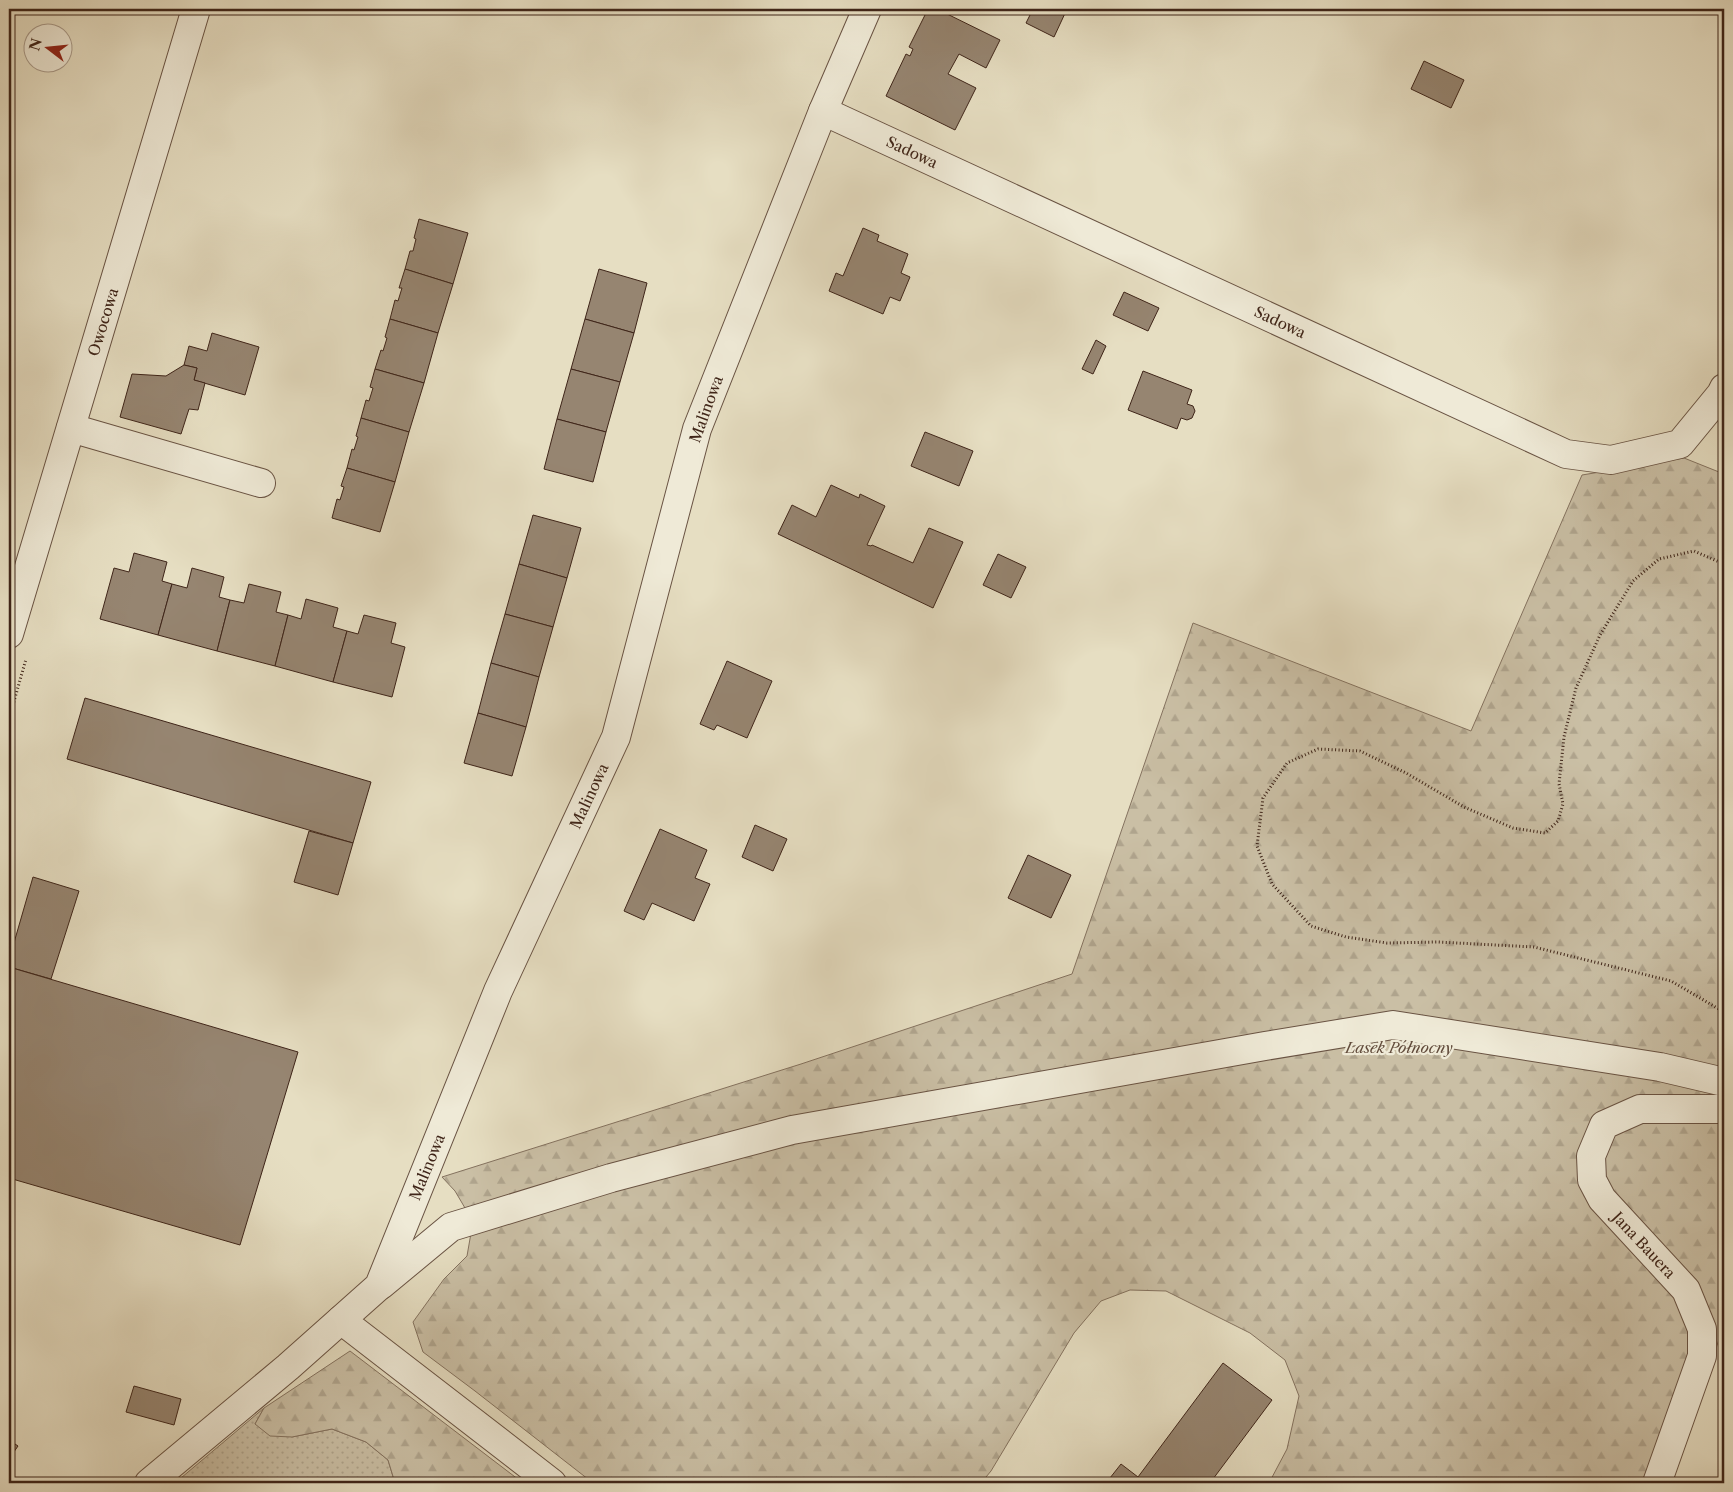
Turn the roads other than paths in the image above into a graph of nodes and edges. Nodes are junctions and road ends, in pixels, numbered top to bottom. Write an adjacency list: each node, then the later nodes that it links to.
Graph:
1 (196, 9): 5 (street, Owocowa)
2 (867, 9): 3 (street, Malinowa)
3 (823, 111): 4 (street, Sadowa); 10 (street, Malinowa)
4 (1724, 388)
5 (71, 428): 6 (street); 7 (street, Owocowa)
6 (261, 483)
7 (9, 634)
8 (1724, 1082): 10 (street)
9 (1724, 1109): 14 (street, Jana Bauera)
10 (380, 1286): 11 (street, Malinowa)
11 (341, 1320): 12 (street, Malinowa); 13 (street)
12 (149, 1483)
13 (552, 1483)
14 (1657, 1483)

